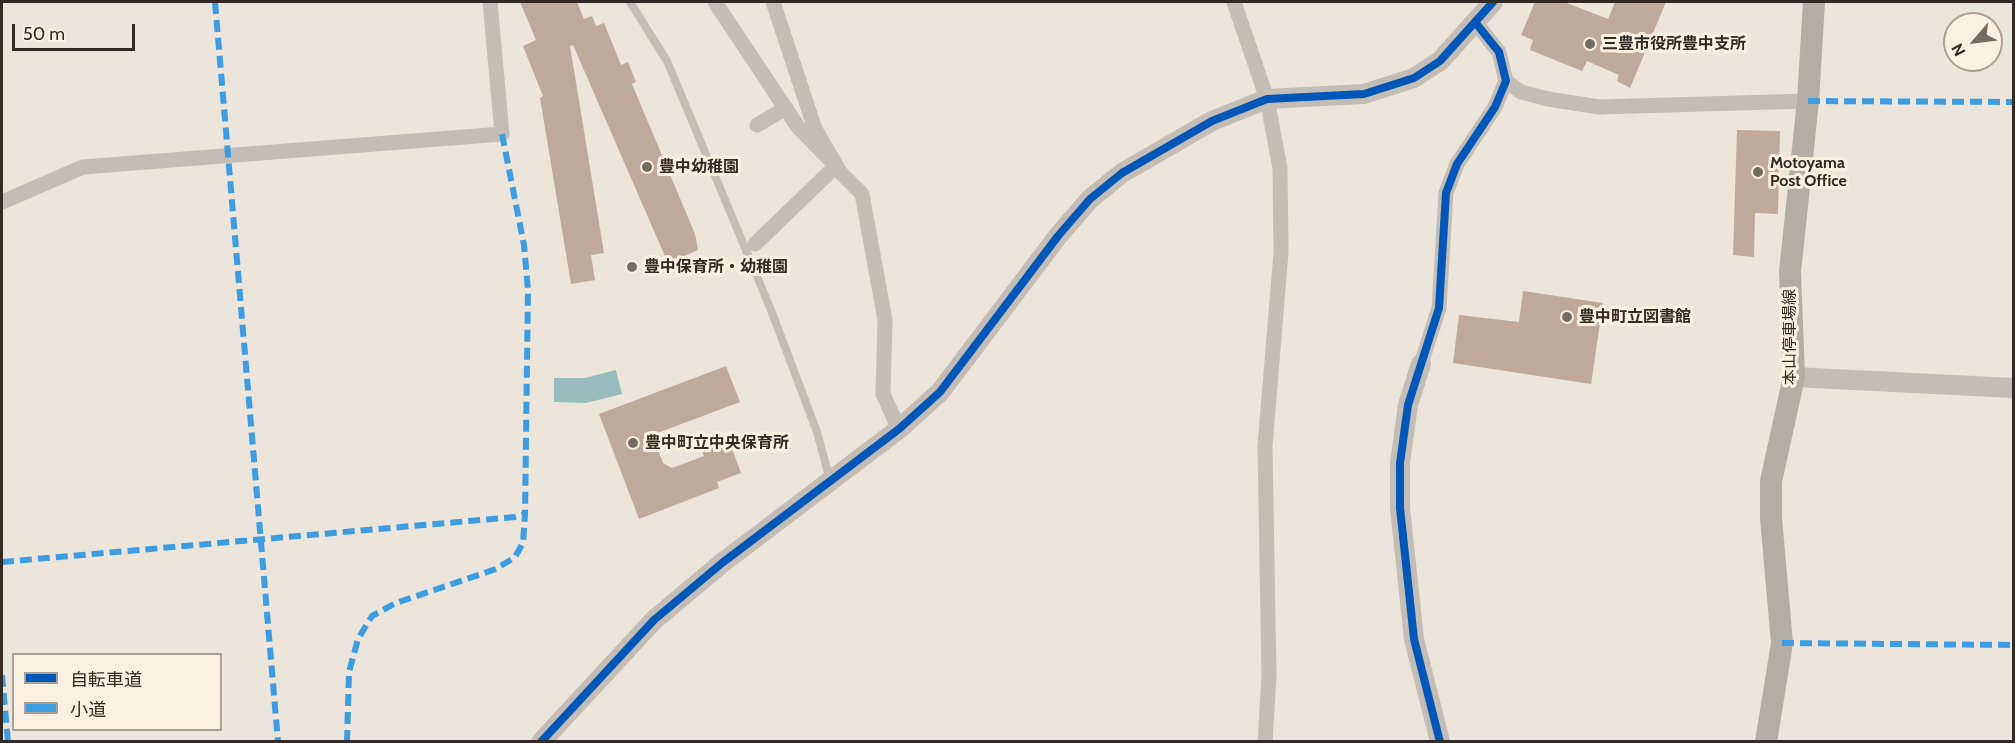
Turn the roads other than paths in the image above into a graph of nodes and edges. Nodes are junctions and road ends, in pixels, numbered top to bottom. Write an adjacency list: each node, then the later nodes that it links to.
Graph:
1 (490, 2): 15 (street)
2 (630, 2): 21 (lane)
3 (715, 2): 12 (street)
4 (773, 2): 14 (street)
5 (1234, 2): 10 (street)
6 (1493, 2): 8 (street)
7 (1814, 2): 11 (main road, 本山停車場線)
8 (1475, 22): 9 (street); 10 (street)
9 (1506, 81): 11 (street); 17 (street)
10 (1266, 99): 20 (street); 23 (street)
11 (1808, 101): 18 (main road, 本山停車場線)
12 (786, 108): 13 (street); 14 (street)
13 (757, 125)
14 (836, 166): 16 (street); 20 (street)
15 (2, 202)
16 (755, 244)
17 (1421, 364): 24 (street)
18 (1794, 376): 19 (street); 25 (main road, 本山停車場線)
19 (2013, 388)
20 (899, 429): 21 (street)
21 (831, 482): 22 (street)
22 (541, 741)
23 (1265, 741)
24 (1440, 741)
25 (1766, 741)

